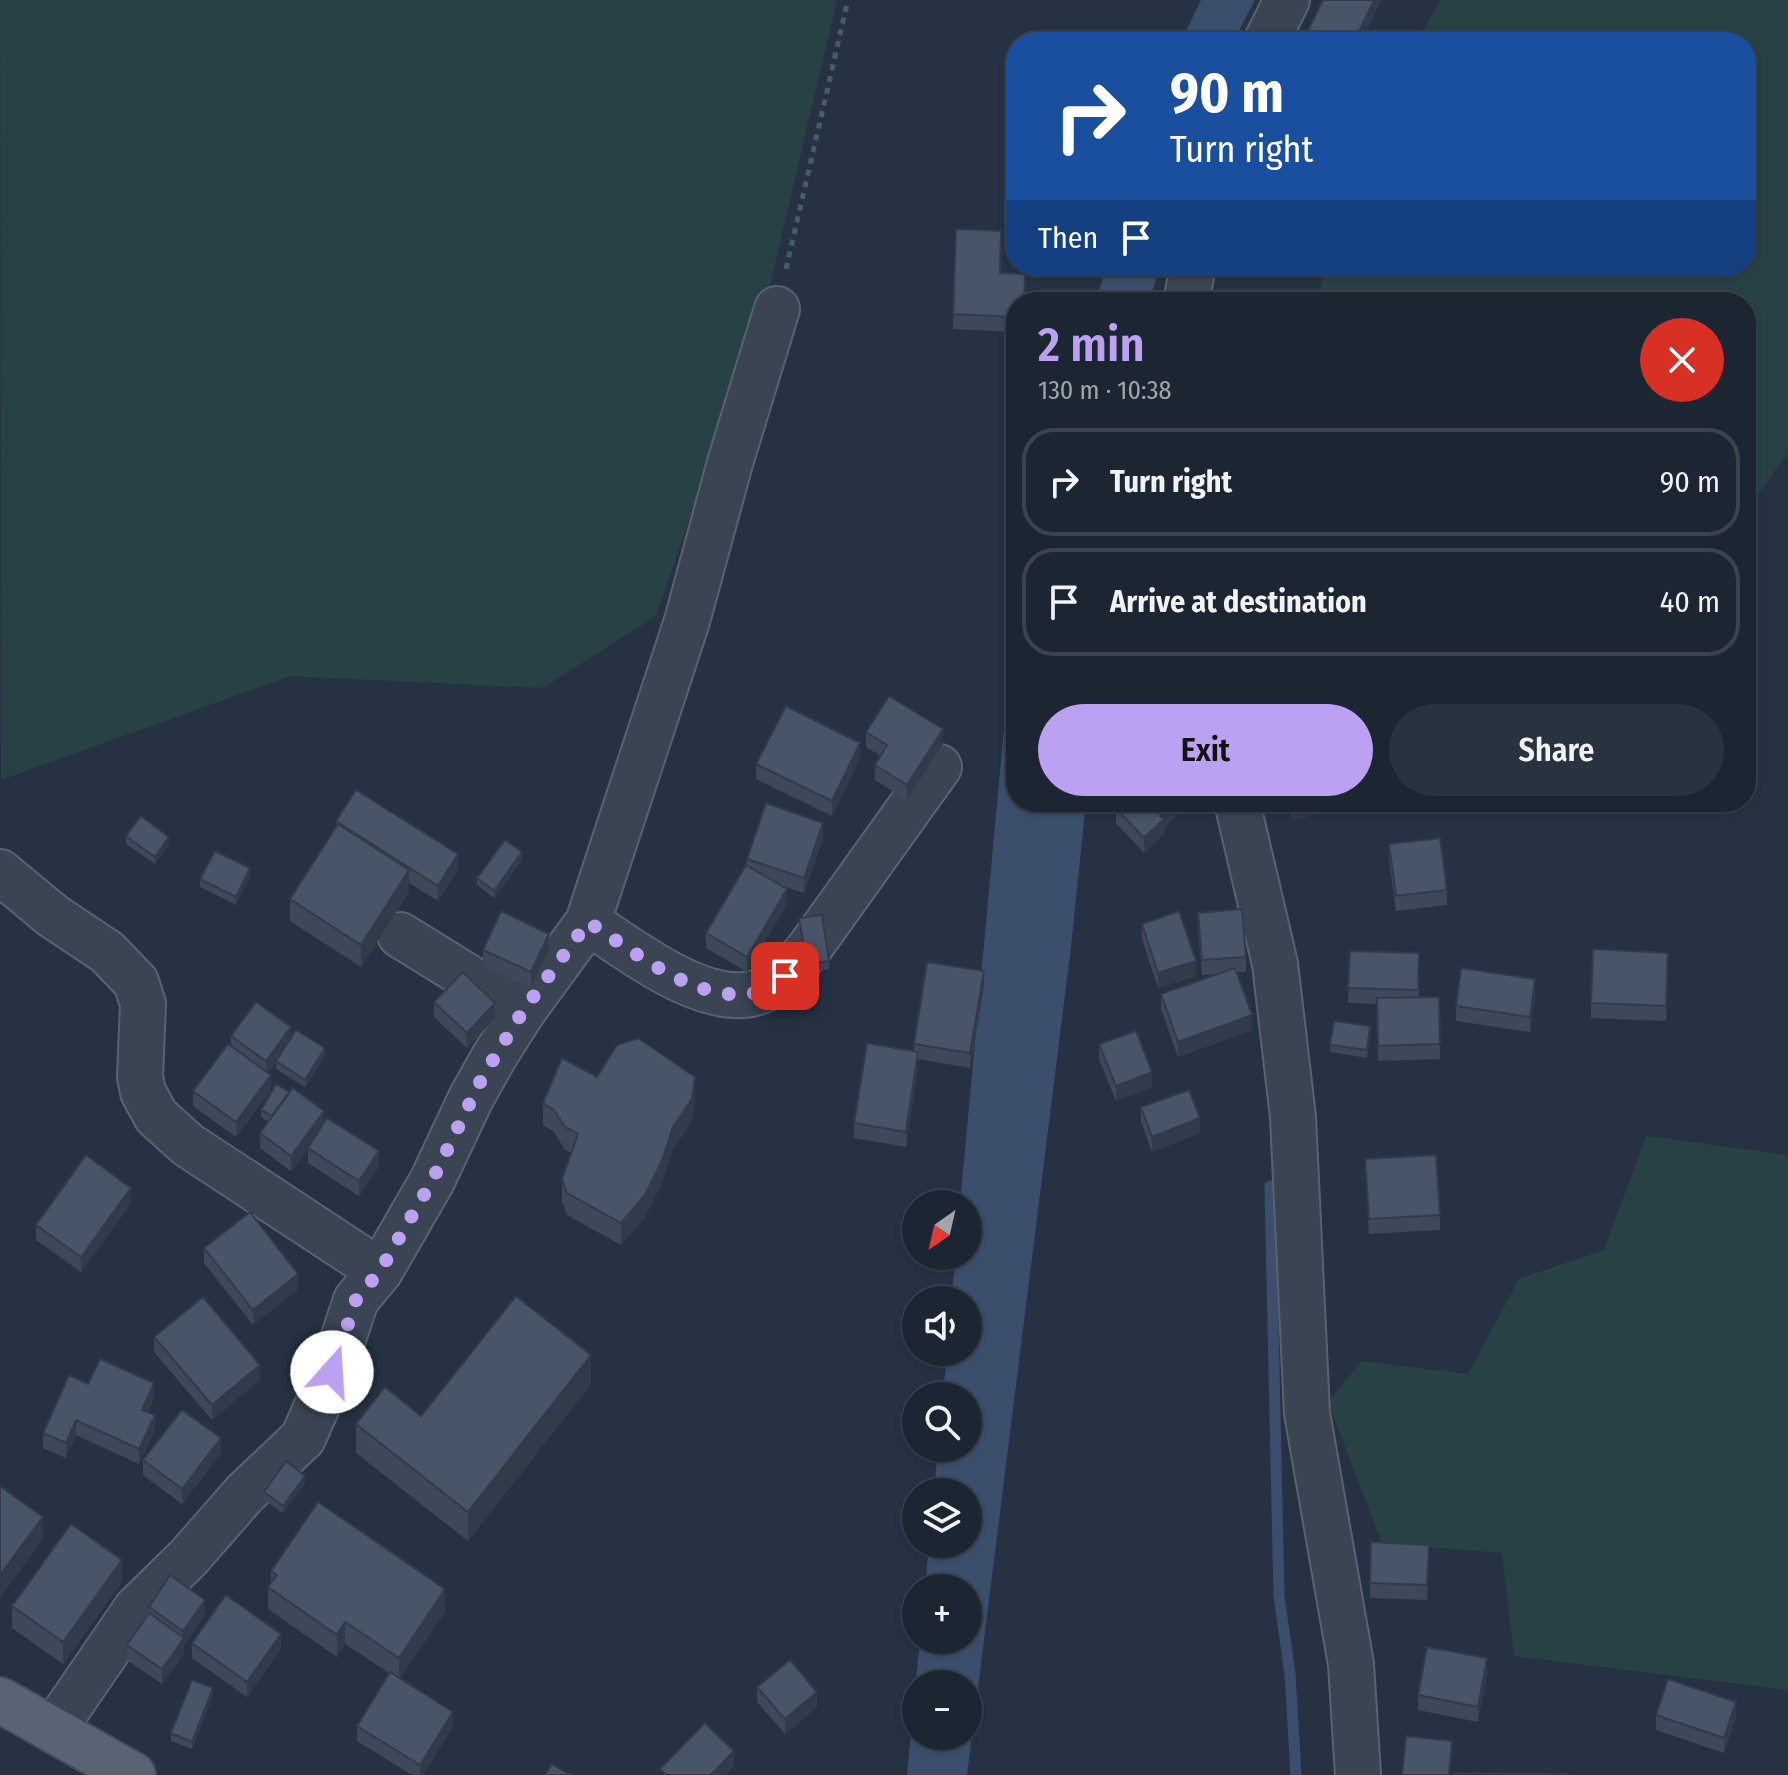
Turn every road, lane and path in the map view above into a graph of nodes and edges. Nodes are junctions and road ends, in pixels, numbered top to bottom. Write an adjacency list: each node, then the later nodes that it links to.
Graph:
1 (848, 0): 4 (path)
2 (1287, 0): 3 (street)
3 (1271, 32)
4 (777, 309): 8 (street)
5 (939, 767): 8 (street)
6 (1239, 812): 15 (street)
7 (0, 872): 11 (street)
8 (588, 922): 10 (street)
9 (400, 935): 10 (street)
10 (523, 1011): 11 (street)
11 (380, 1271): 13 (street)
12 (0, 1700): 13 (main road)
13 (53, 1730): 14 (main road)
14 (133, 1775)
15 (1358, 1775)

